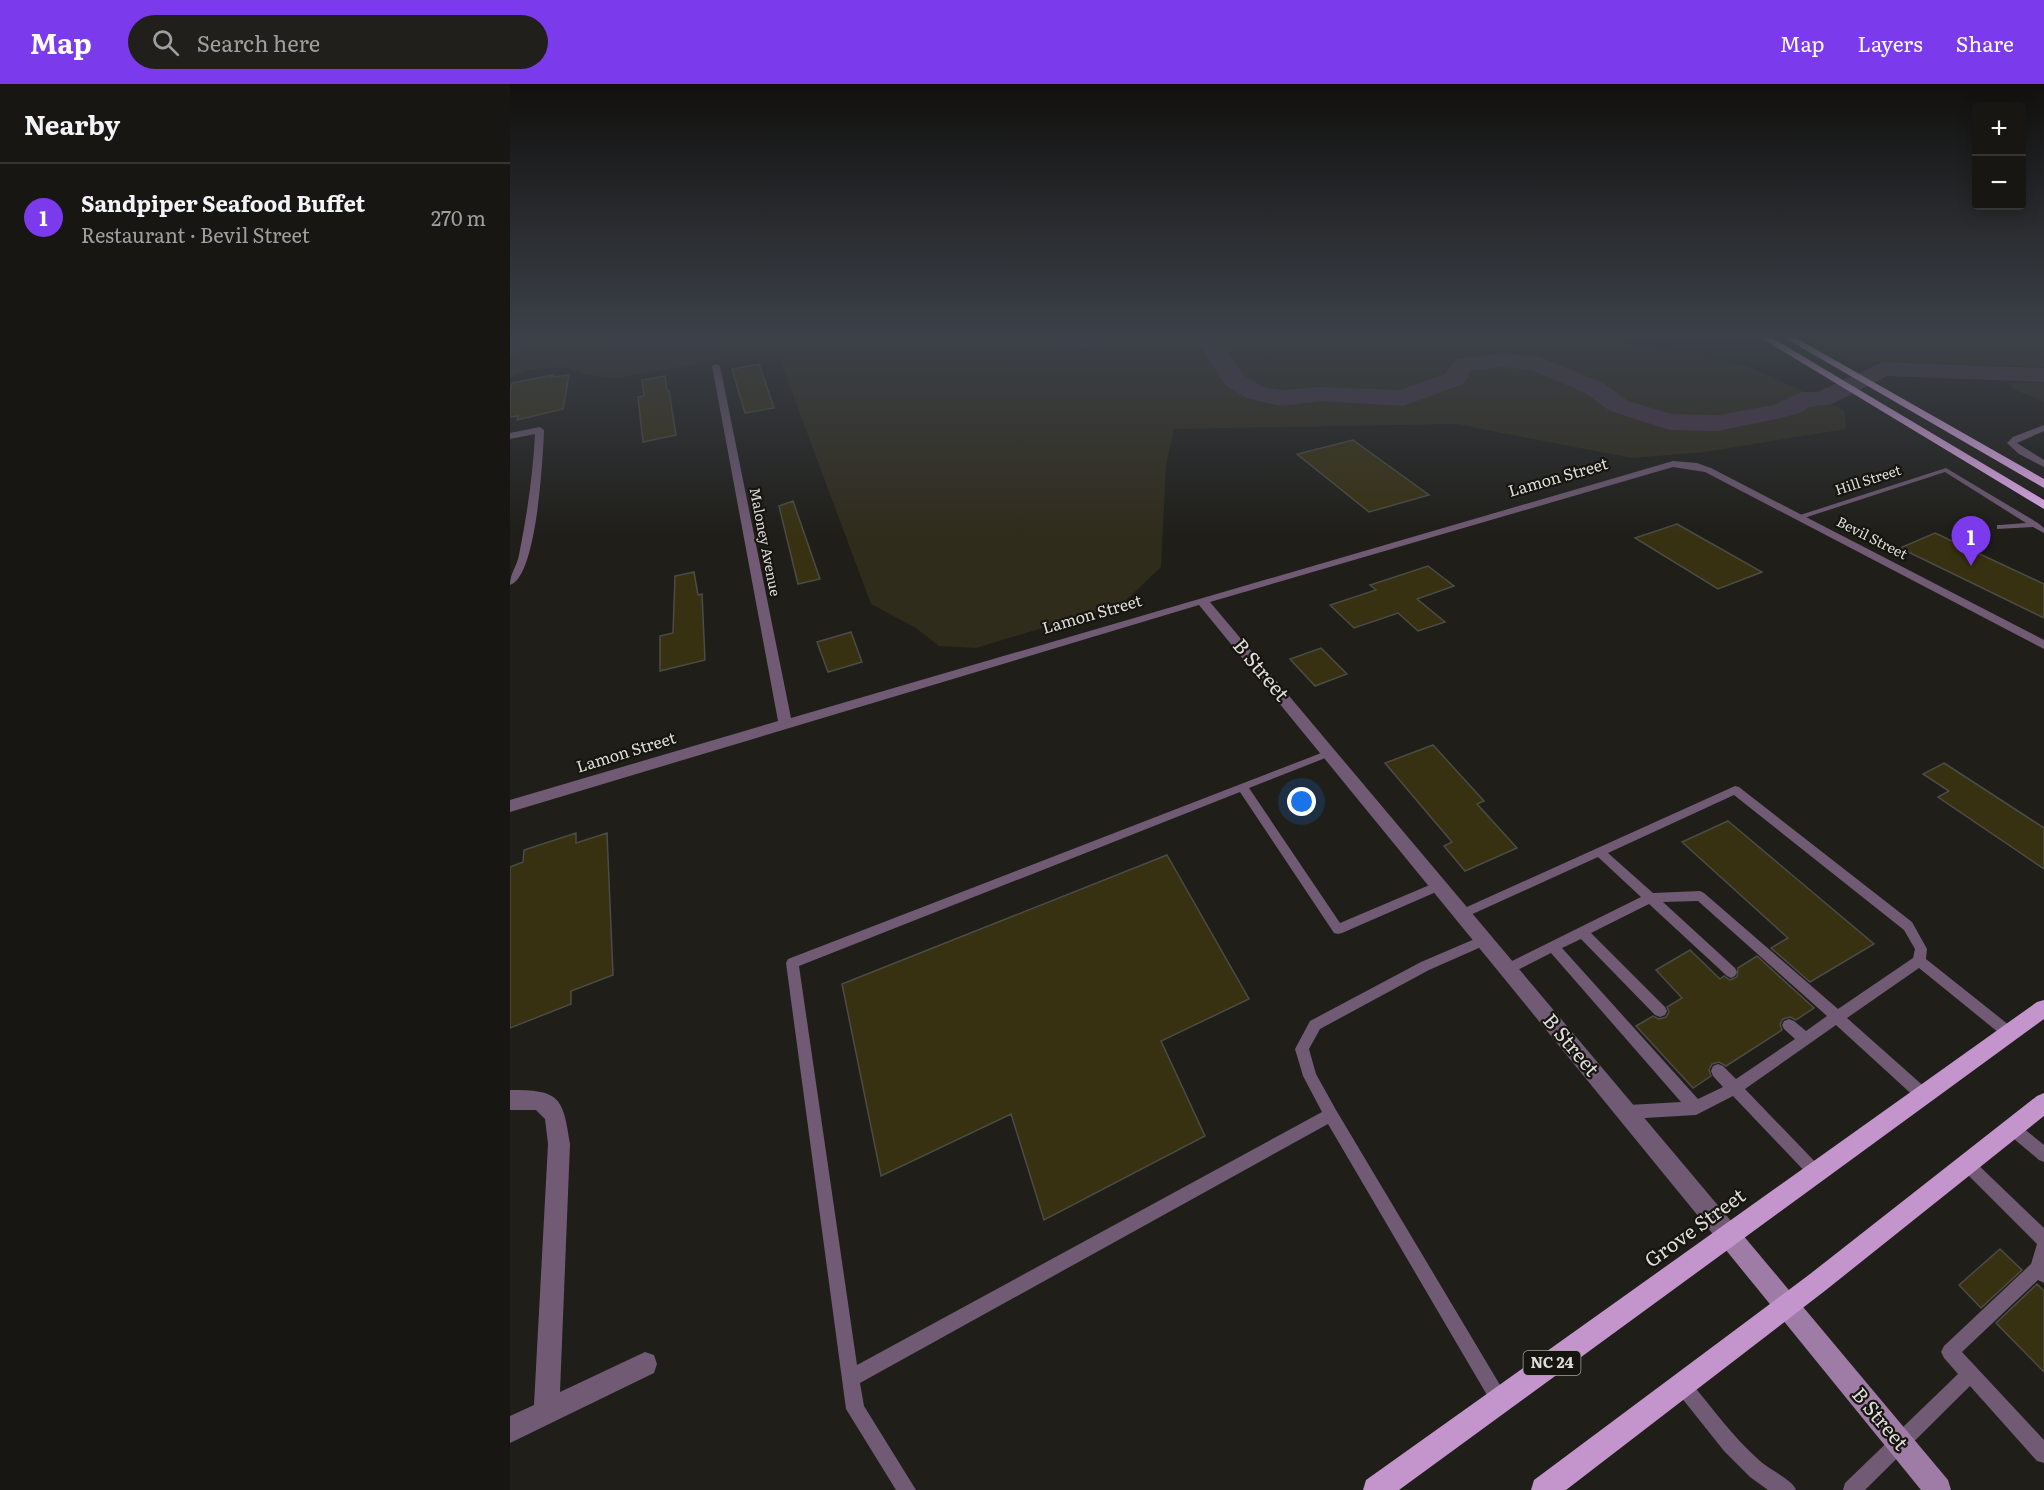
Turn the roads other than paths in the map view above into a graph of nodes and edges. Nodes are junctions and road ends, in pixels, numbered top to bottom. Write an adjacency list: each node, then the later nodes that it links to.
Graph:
1 (723, 404): 17 (street, Maloney Avenue)
2 (1874, 404): 9 (highway)
3 (1902, 404): 8 (highway)
4 (2044, 428): 7 (street)
5 (510, 436): 14 (street)
6 (1685, 464): 10 (street, Bevil Street); 15 (street, Lamon Street)
7 (2044, 464)
8 (2044, 484)
9 (2044, 505)
10 (1798, 517): 11 (lane, Hill Street); 16 (street, Bevil Street)
11 (2035, 525): 12 (lane); 13 (lane)
12 (2000, 527)
13 (2044, 531)
14 (510, 582)
15 (1202, 600): 17 (street, Lamon Street); 18 (street, B Street)
16 (2044, 645)
17 (785, 723): 20 (street, Lamon Street)
18 (1329, 753): 19 (lane); 22 (street, B Street)
19 (1243, 788): 22 (lane); 56 (lane)
20 (510, 806)
21 (1600, 852): 23 (lane); 24 (lane); 28 (lane)
22 (1439, 886): 24 (street, B Street)
23 (1650, 898): 25 (lane); 30 (lane); 33 (lane)
24 (1462, 914): 26 (street, B Street)
25 (1581, 932): 27 (lane); 32 (lane)
26 (1484, 940): 29 (street, B Street); 44 (lane)
27 (1553, 947): 29 (lane); 42 (lane)
28 (1919, 961): 33 (lane); 35 (lane)
29 (1508, 969): 43 (street, B Street)
30 (1731, 972)
31 (2044, 1008): 35 (main road, Grove Street / NC 24)
32 (1660, 1011)
33 (1837, 1017): 36 (lane); 39 (lane)
34 (1789, 1025): 36 (lane)
35 (2009, 1033): 39 (main road, Grove Street / NC 24)
36 (1806, 1040): 38 (lane)
37 (1718, 1071): 38 (lane)
38 (1735, 1088): 42 (lane); 48 (lane)
39 (1923, 1095): 48 (main road, Grove Street / NC 24)
40 (510, 1100): 59 (street)
41 (2044, 1103): 45 (main road)
42 (1696, 1108): 43 (lane)
43 (1628, 1112): 49 (street, B Street)
44 (1331, 1115): 56 (lane); 58 (lane)
45 (2012, 1128): 46 (lane); 47 (main road)
46 (2044, 1155)
47 (1966, 1164): 50 (lane); 53 (main road)
48 (1816, 1173): 49 (main road, Grove Street / NC 24)
49 (1729, 1236): 53 (main road, B Street); 58 (main road, Grove Street / NC 24)
50 (2044, 1239)
51 (2044, 1247): 52 (lane)
52 (2041, 1272): 55 (lane)
53 (1786, 1305): 57 (main road); 61 (main road, B Street)
54 (645, 1364): 59 (street)
55 (1970, 1374): 61 (lane); 62 (lane)
56 (851, 1378): 64 (lane)
57 (1683, 1386): 63 (lane); 66 (main road)
58 (1500, 1401): 65 (main road, Grove Street / NC 24)
59 (546, 1413): 60 (street)
60 (510, 1430)
61 (1899, 1442): 68 (lane); 69 (main road, B Street)
62 (2044, 1454)
63 (1764, 1486): 67 (lane)
64 (908, 1490)
65 (1376, 1490)
66 (1544, 1490)
67 (1787, 1490)
68 (1852, 1490)
69 (1938, 1490)

